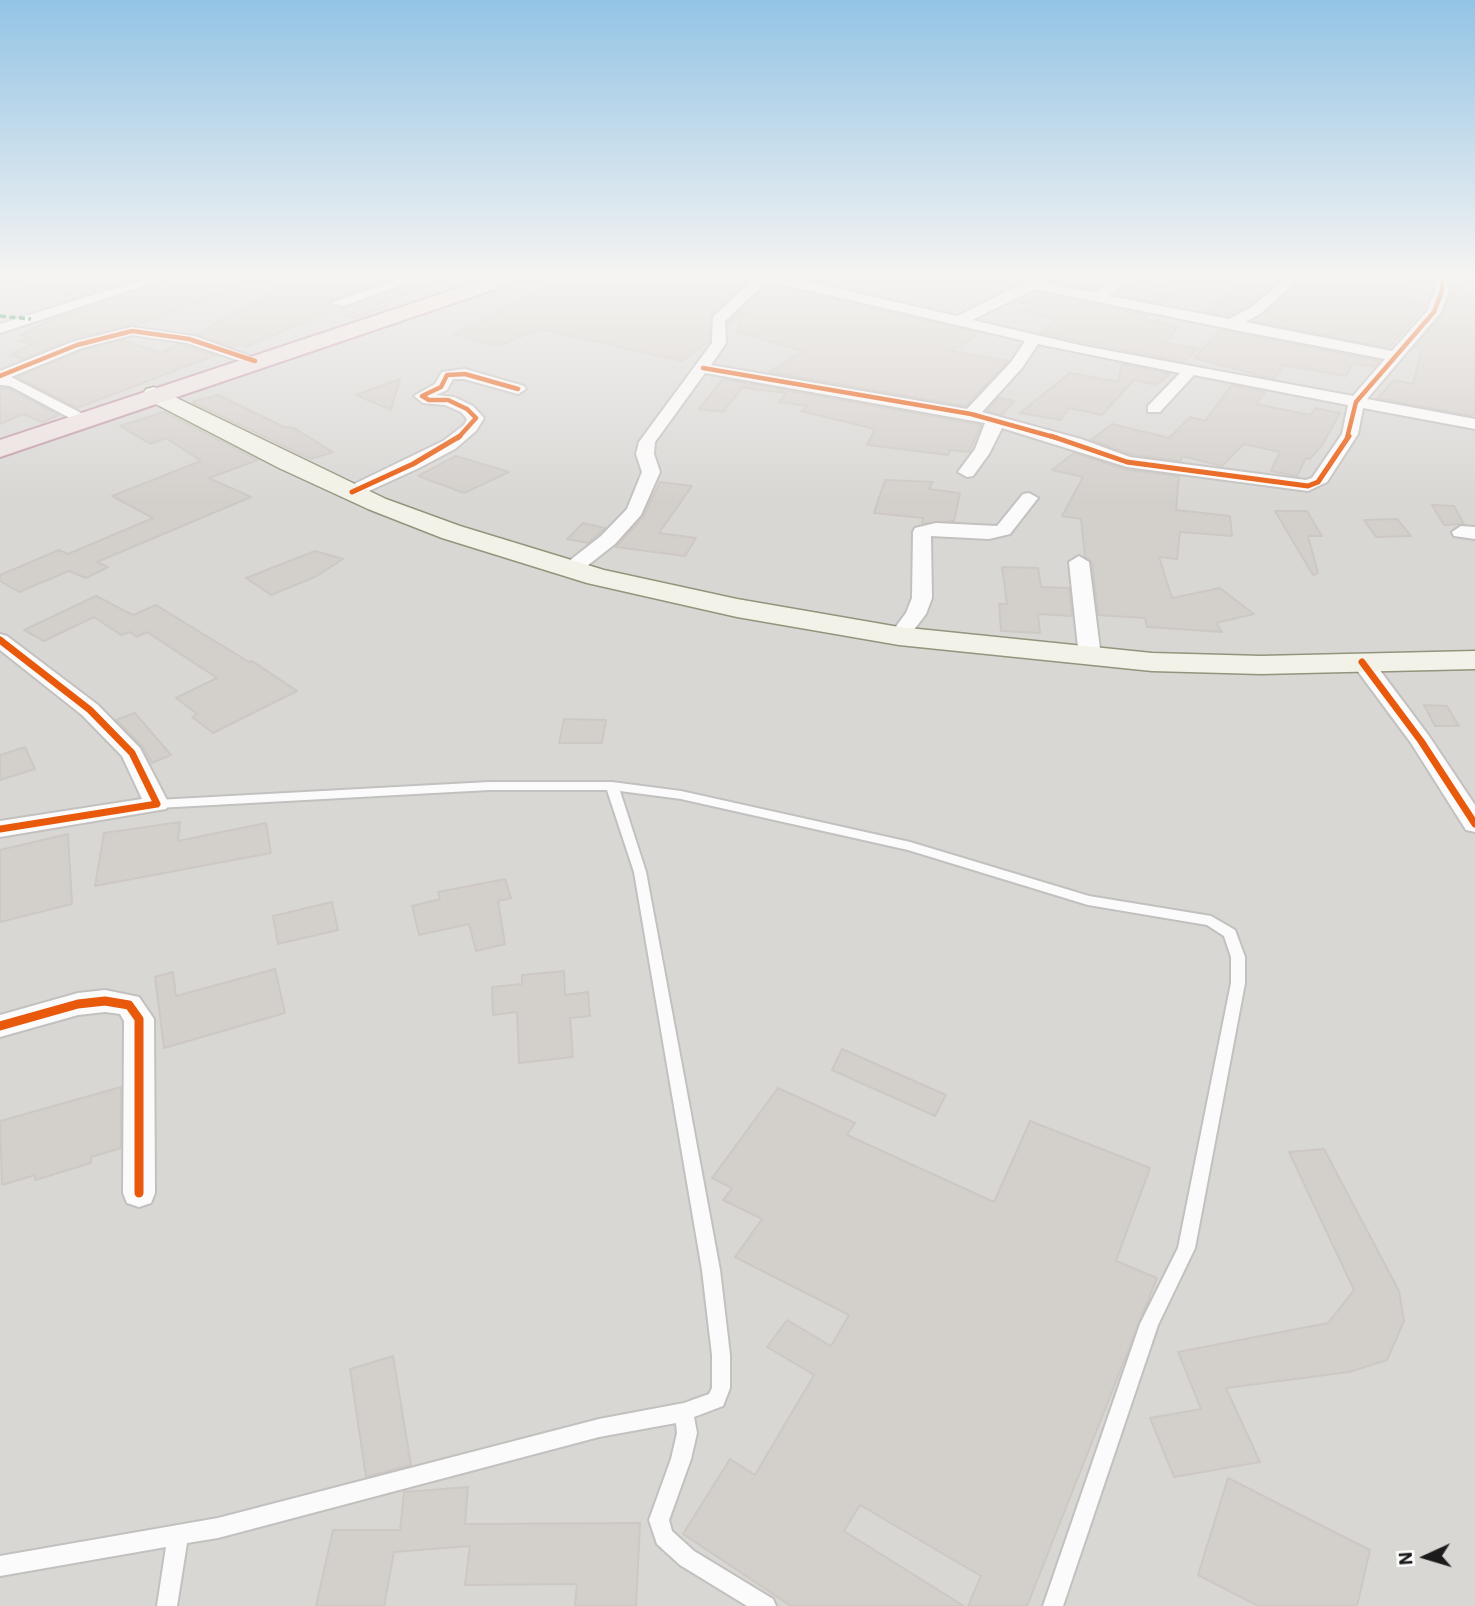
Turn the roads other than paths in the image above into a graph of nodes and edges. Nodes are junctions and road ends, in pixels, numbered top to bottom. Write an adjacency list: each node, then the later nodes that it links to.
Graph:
1 (58, 353): 13 (street)
2 (231, 353): 10 (street)
3 (279, 353): 10 (highway)
4 (713, 353): 11 (street)
5 (1025, 353): 18 (street)
6 (1110, 353): 12 (street)
7 (1377, 353): 9 (street)
8 (1396, 353): 9 (street)
9 (1393, 356): 16 (street)
10 (255, 361): 15 (highway)
11 (703, 368): 18 (street); 27 (street)
12 (1192, 369): 16 (street); 17 (street)
13 (0, 378): 19 (street)
14 (518, 390): 24 (street)
15 (154, 394): 19 (highway); 24 (main road)
16 (1356, 402): 20 (street); 21 (street)
17 (1154, 409)
18 (971, 414): 20 (street)
19 (81, 419): 22 (highway)
20 (992, 420): 23 (street)
21 (1475, 424)
22 (0, 449)
23 (967, 472)
24 (352, 492): 27 (main road)
25 (1029, 498): 28 (street)
26 (1079, 562): 30 (street)
27 (571, 569): 28 (main road)
28 (899, 636): 30 (main road)
29 (0, 640): 34 (street)
30 (1090, 657): 32 (main road)
31 (1475, 660): 32 (main road)
32 (1362, 662): 35 (street)
33 (612, 786): 34 (lane); 39 (lane); 44 (lane)
34 (157, 804): 36 (street)
35 (1475, 824)
36 (0, 829)
37 (0, 1026): 38 (street)
38 (139, 1193)
39 (684, 1412): 40 (lane); 43 (lane)
40 (178, 1535): 41 (lane); 42 (lane)
41 (0, 1566)
42 (167, 1606)
43 (766, 1606)
44 (1054, 1606)

